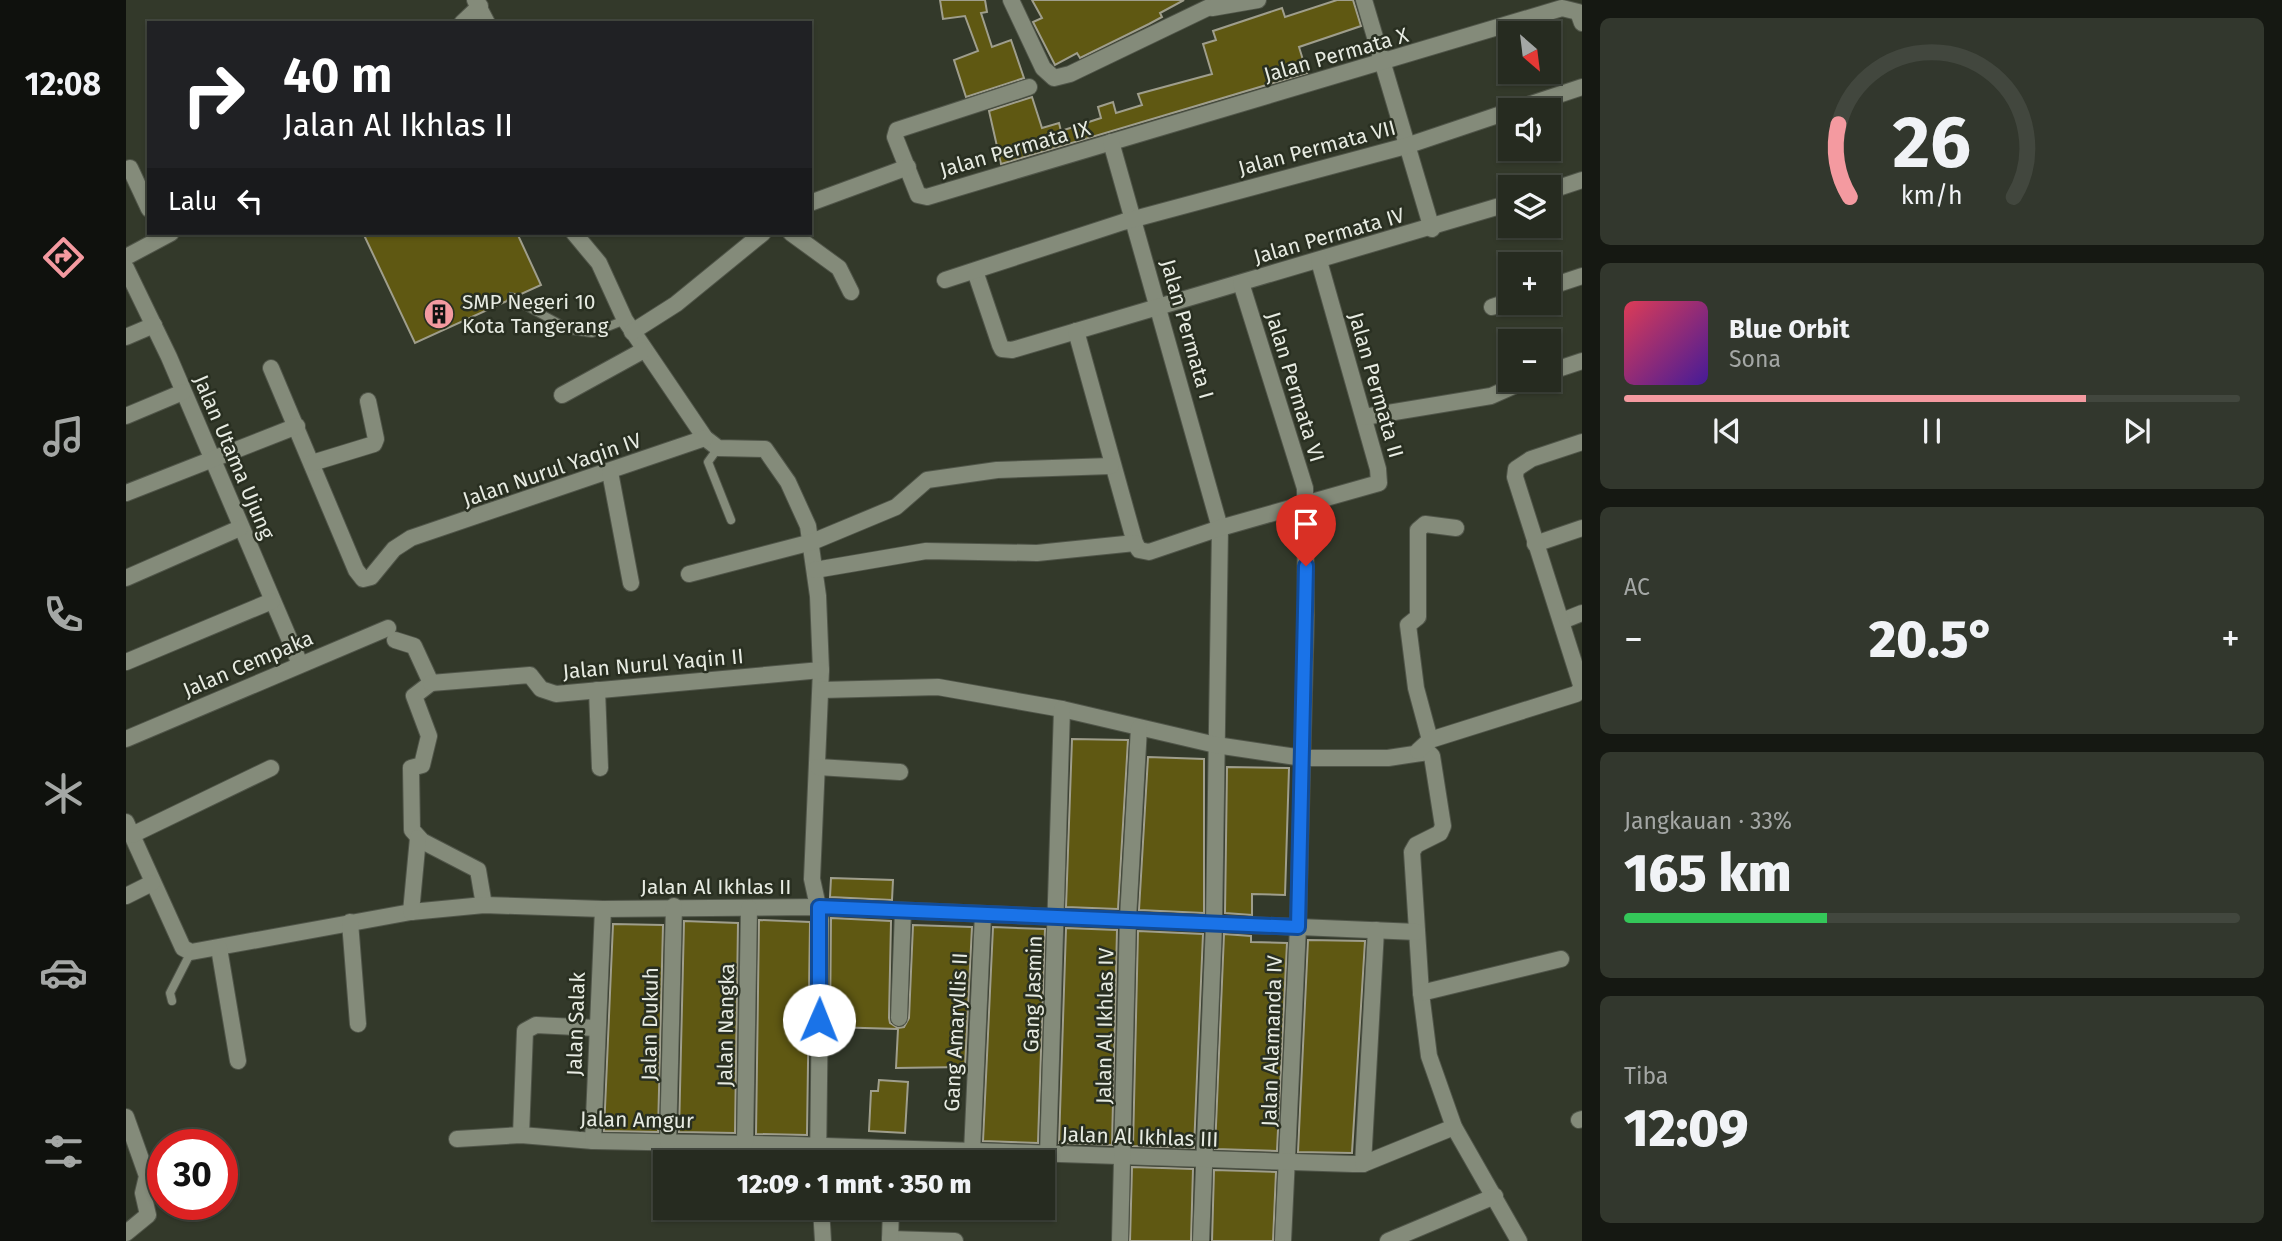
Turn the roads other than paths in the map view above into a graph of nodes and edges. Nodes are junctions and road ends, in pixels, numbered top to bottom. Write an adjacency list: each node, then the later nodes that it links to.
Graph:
1 (1258, 0): 5 (street)
2 (1364, 0): 9 (street)
3 (1016, 2): 5 (street)
4 (477, 3): 6 (street); 7 (street)
5 (1217, 4)
6 (463, 21)
7 (486, 21)
8 (1582, 23): 9 (street, Jalan Permata X)
9 (1382, 63): 14 (street, Jalan Permata X); 15 (street)
10 (1028, 87): 16 (street)
11 (1582, 87): 12 (street, Jalan Permata VII)
12 (1550, 98)
13 (1498, 116): 15 (street, Jalan Permata VII)
14 (1111, 142): 16 (street, Jalan Permata IX); 23 (street, Jalan Permata I)
15 (1406, 146): 23 (street, Jalan Permata VII); 24 (street)
16 (908, 167): 20 (street)
17 (130, 168): 21 (street)
18 (1582, 180): 19 (street)
19 (1561, 187)
20 (812, 202)
21 (147, 205)
22 (1498, 207): 24 (street, Jalan Permata IV)
23 (1133, 219): 32 (street, Jalan Permata VII); 40 (street, Jalan Permata I)
24 (1432, 229): 30 (street, Jalan Permata IV)
25 (162, 235): 29 (street)
26 (576, 235): 43 (street)
27 (761, 235): 43 (street)
28 (794, 235): 37 (street)
29 (126, 257)
30 (1319, 261): 35 (street, Jalan Permata IV); 55 (street, Jalan Permata II)
31 (126, 268): 42 (street, Jalan Utama Ujung)
32 (975, 271): 34 (street, Jalan Permata VII); 44 (street, Jalan Permata IV)
33 (1582, 276): 36 (street)
34 (945, 280)
35 (1241, 282): 40 (street, Jalan Permata IV); 64 (street, Jalan Permata VI)
36 (1561, 283)
37 (851, 292)
38 (513, 299): 43 (lane)
39 (1498, 305): 41 (street)
40 (1159, 306): 44 (street, Jalan Permata IV); 67 (street, Jalan Permata I)
41 (1492, 307)
42 (154, 325): 45 (street); 50 (street, Jalan Utama Ujung)
43 (629, 326): 46 (street)
44 (1076, 331): 61 (street)
45 (126, 337)
46 (644, 350): 52 (street); 58 (street)
47 (1582, 361): 49 (street)
48 (271, 368): 56 (street)
49 (1561, 368)
50 (183, 392): 54 (street); 59 (street, Jalan Utama Ujung)
51 (1500, 392): 55 (street)
52 (562, 395)
53 (368, 401): 60 (street)
54 (126, 416)
55 (1364, 418): 64 (street, Jalan Permata II)
56 (297, 426): 59 (street); 60 (street)
57 (1582, 442): 71 (street)
58 (712, 443): 62 (street, Jalan Nurul Yaqin IV); 65 (lane); 70 (street, Jalan Nurul Yaqin IV)
59 (212, 458): 63 (street); 66 (street, Jalan Utama Ujung)
60 (312, 463): 62 (street, Jalan Nurul Yaqin IV)
61 (1111, 466): 70 (street); 72 (street)
62 (610, 472): 76 (street)
63 (126, 493)
64 (1304, 505): 67 (street, Jalan Permata II); 91 (street)
65 (731, 520)
66 (240, 528): 75 (street); 77 (street, Jalan Utama Ujung)
67 (1220, 528): 72 (street, Jalan Permata II); 89 (street, Jalan Permata I)
68 (1456, 528): 90 (street)
69 (1582, 528): 71 (street)
70 (812, 542): 73 (street, Jalan Nurul Yaqin IV); 74 (street)
71 (1535, 544): 79 (street)
72 (1140, 547): 73 (street, Jalan Permata II)
73 (815, 570): 82 (street, Jalan Nurul Yaqin IV)
74 (689, 574)
75 (126, 578)
76 (631, 583)
77 (272, 601): 80 (street); 81 (street, Jalan Utama Ujung)
78 (1582, 613): 79 (street)
79 (1562, 621): 90 (street)
80 (126, 662)
81 (300, 664): 83 (street, Jalan Cempaka); 88 (street, Jalan Cempaka)
82 (821, 670): 84 (street, Jalan Nurul Yaqin II); 85 (street, Jalan Nurul Yaqin IV)
83 (431, 683): 84 (street, Jalan Nurul Yaqin II); 97 (street)
84 (597, 690): 94 (street)
85 (821, 690): 86 (street); 92 (street, Jalan Nurul Yaqin IV)
86 (1062, 709): 87 (street); 108 (street, Gang Jasmin)
87 (1139, 728): 89 (street); 109 (street, Jalan Al Ikhlas IV)
88 (126, 739)
89 (1216, 746): 91 (street); 111 (street, Jalan Permata I)
90 (1426, 747): 91 (street); 114 (street)
91 (1303, 758): 112 (street, Jalan Alamanda IV)
92 (818, 767): 95 (street); 102 (street, Jalan Nurul Yaqin IV)
93 (271, 768): 96 (street)
94 (600, 768)
95 (900, 772)
96 (129, 828): 98 (street)
97 (418, 838): 100 (street); 106 (street)
98 (152, 883): 99 (street); 116 (street)
99 (126, 896)
100 (484, 905): 104 (street, Jalan Al Ikhlas II); 106 (street, Jalan Al Ikhlas II)
101 (674, 906): 103 (street, Jalan Al Ikhlas II); 104 (street, Jalan Al Ikhlas II); 129 (street, Jalan Dukuh)
102 (819, 907): 103 (street, Jalan Al Ikhlas II); 105 (street, Jalan Al Ikhlas II); 132 (street, Jalan Nurul Yaqin IV)
103 (749, 908): 130 (street, Jalan Nangka)
104 (603, 909): 122 (street, Jalan Salak)
105 (903, 911): 107 (street, Jalan Al Ikhlas II); 120 (street)
106 (411, 912): 110 (street, Jalan Al Ikhlas II)
107 (983, 914): 108 (street, Jalan Al Ikhlas II); 133 (street, Gang Amaryllis II)
108 (1057, 917): 109 (street, Jalan Al Ikhlas II); 134 (street, Gang Jasmin)
109 (1128, 921): 111 (street, Jalan Al Ikhlas II); 136 (street, Jalan Al Ikhlas IV)
110 (351, 922): 115 (street, Jalan Al Ikhlas II); 121 (street)
111 (1214, 924): 112 (street, Jalan Al Ikhlas II); 137 (street, Jalan Permata I)
112 (1298, 927): 113 (street, Jalan Al Ikhlas II); 138 (street, Jalan Alamanda IV)
113 (1376, 930): 114 (street, Jalan Al Ikhlas II); 139 (street)
114 (1417, 932): 118 (street)
115 (219, 948): 116 (street, Jalan Al Ikhlas II); 123 (street)
116 (189, 951): 119 (lane)
117 (1561, 959): 118 (street)
118 (1421, 993): 125 (street)
119 (172, 1001)
120 (899, 1018)
121 (358, 1024)
122 (596, 1028): 126 (street); 128 (street, Jalan Salak)
123 (238, 1061)
124 (126, 1117): 143 (street)
125 (1454, 1128): 139 (street, Jalan Al Ikhlas III); 140 (street)
126 (521, 1135): 127 (street, Jalan Amgur); 128 (street, Jalan Amgur)
127 (457, 1139)
128 (593, 1142): 129 (street, Jalan Amgur)
129 (668, 1142): 130 (street, Jalan Amgur)
130 (745, 1143): 131 (street, Jalan Amgur)
131 (791, 1150)
132 (817, 1150)
133 (972, 1150)
134 (1048, 1150)
135 (1055, 1155): 136 (street, Jalan Al Ikhlas III)
136 (1123, 1158): 137 (street, Jalan Al Ikhlas III); 147 (street, Jalan Al Ikhlas IV)
137 (1203, 1160): 138 (street, Jalan Al Ikhlas III); 148 (street, Jalan Permata I)
138 (1289, 1162): 139 (street, Jalan Al Ikhlas III); 149 (street, Jalan Alamanda IV)
139 (1363, 1164)
140 (1495, 1196): 150 (street); 151 (street)
141 (822, 1220): 145 (street)
142 (891, 1220): 144 (street)
143 (126, 1233)
144 (890, 1240): 146 (street)
145 (823, 1241)
146 (955, 1241)
147 (1120, 1241)
148 (1200, 1241)
149 (1283, 1241)
150 (1388, 1241)
151 (1519, 1241)

